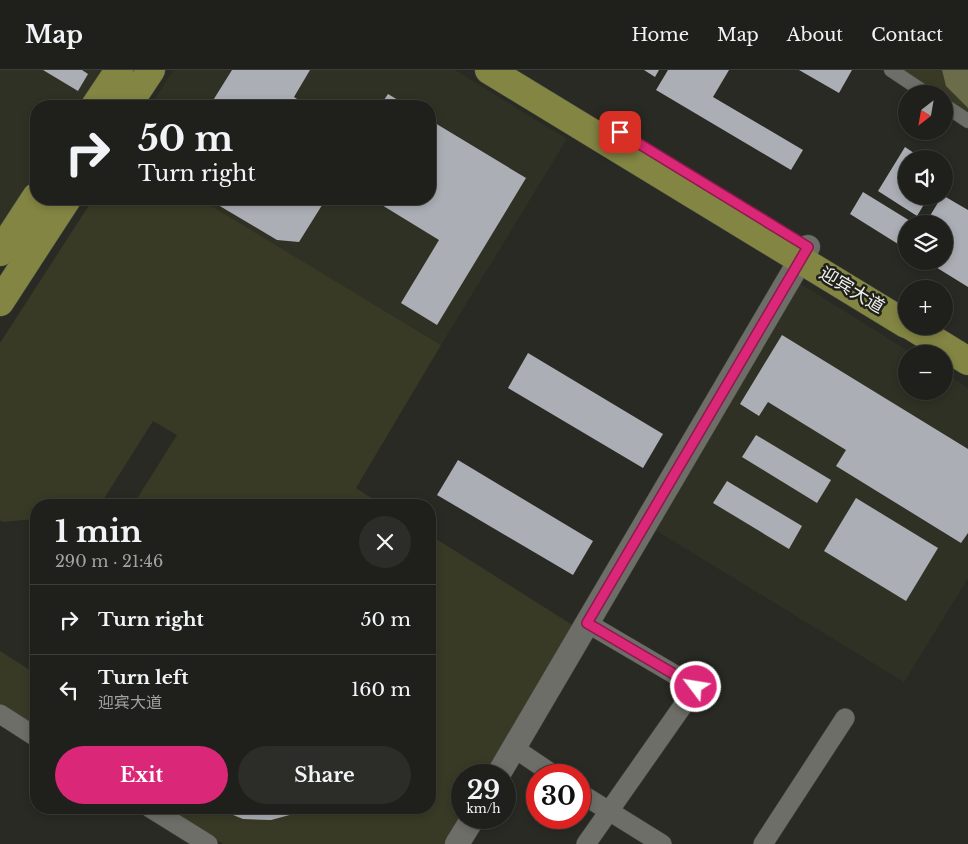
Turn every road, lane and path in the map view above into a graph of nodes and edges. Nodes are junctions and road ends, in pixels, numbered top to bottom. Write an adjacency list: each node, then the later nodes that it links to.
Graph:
1 (118, 70): 8 (main road)
2 (151, 70): 9 (main road)
3 (489, 70): 15 (main road, 迎宾大道)
4 (518, 70): 15 (main road, 迎宾大道)
5 (891, 70): 6 (street)
6 (905, 74): 7 (street)
7 (917, 85)
8 (99, 100)
9 (131, 100)
10 (953, 111): 11 (street)
11 (968, 121)
12 (30, 205): 14 (main road)
13 (63, 205): 16 (main road)
14 (0, 252)
15 (804, 253): 17 (main road, 迎宾大道); 18 (main road, 迎宾大道); 23 (street)
16 (0, 302)
17 (898, 302)
18 (898, 318)
19 (926, 335): 22 (main road)
20 (953, 335): 21 (main road)
21 (968, 344)
22 (968, 361)
23 (587, 623): 27 (street); 31 (street)
24 (0, 714): 26 (street)
25 (845, 718): 38 (street)
26 (30, 733)
27 (514, 748): 28 (street); 29 (street)
28 (505, 764)
29 (538, 764)
30 (591, 800): 31 (street)
31 (608, 812): 36 (street); 37 (street)
32 (160, 814): 34 (street)
33 (466, 829): 35 (street)
34 (208, 844)
35 (457, 844)
36 (586, 844)
37 (662, 844)
38 (763, 844)

